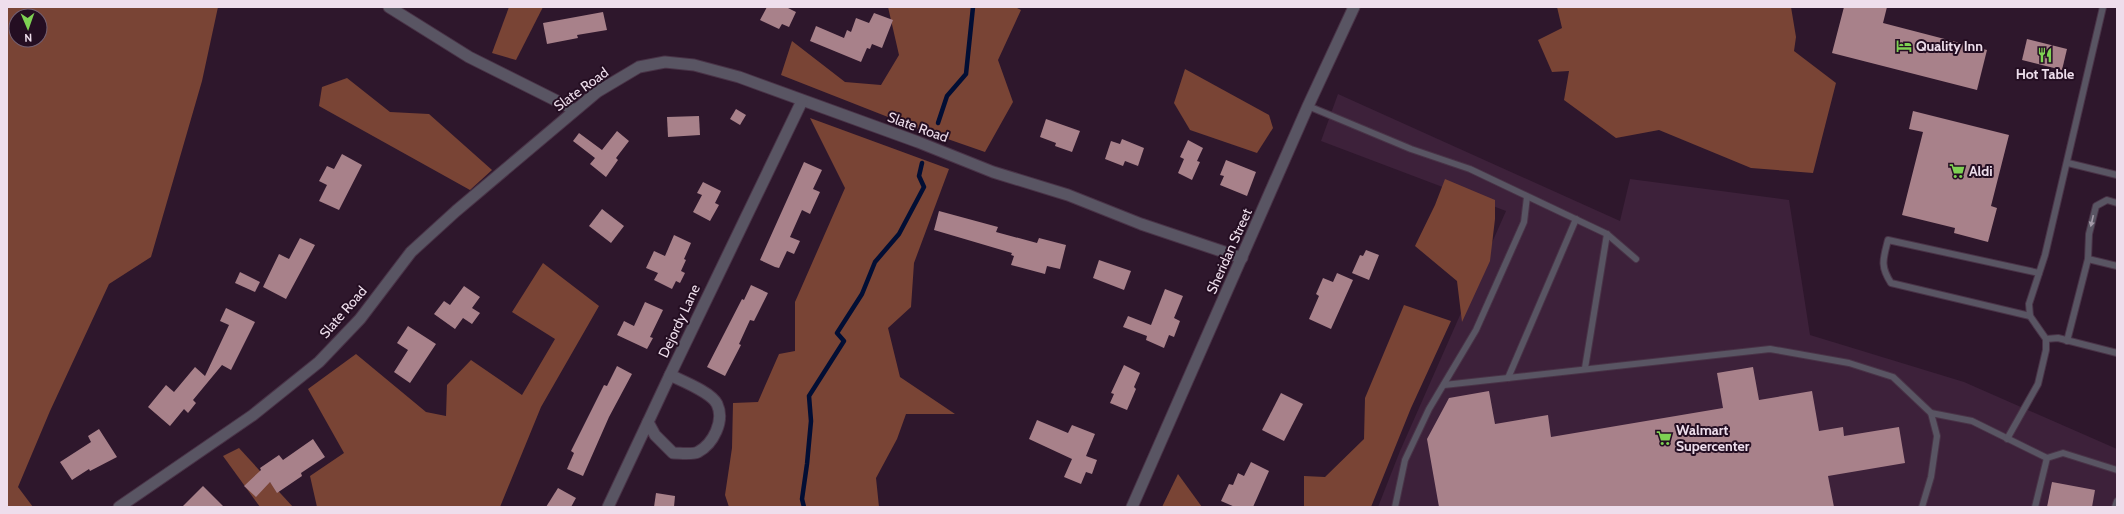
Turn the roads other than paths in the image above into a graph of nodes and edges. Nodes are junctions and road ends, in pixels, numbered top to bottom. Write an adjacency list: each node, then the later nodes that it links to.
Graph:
1 (389, 7): 6 (street)
2 (1354, 7): 5 (street, Sheridan Street)
3 (2103, 7): 7 (lane)
4 (802, 101): 6 (street, Slate Road); 13 (street, Slate Road); 23 (street, Dejordy Lane)
5 (1308, 106): 9 (lane); 13 (street, Sheridan Street)
6 (575, 110): 32 (street, Slate Road)
7 (2068, 163): 8 (lane); 17 (lane)
8 (2117, 175)
9 (1527, 197): 11 (lane); 25 (lane)
10 (2117, 203): 15 (lane, one-way to 15)
11 (1576, 219): 12 (lane); 24 (lane)
12 (1607, 234): 14 (lane); 22 (lane)
13 (1242, 258): 34 (street, Sheridan Street)
14 (1636, 259)
15 (2088, 259): 16 (lane); 20 (lane)
16 (2117, 266)
17 (2039, 273): 18 (lane); 18 (lane)
18 (2030, 316): 19 (lane)
19 (2046, 339): 20 (lane); 28 (lane)
20 (2067, 341): 21 (lane)
21 (2117, 353)
22 (1585, 368): 24 (lane); 26 (lane)
23 (670, 375): 27 (street); 27 (street, Dejordy Lane)
24 (1508, 378): 25 (lane)
25 (1444, 385): 35 (lane)
26 (1931, 413): 28 (lane); 36 (lane)
27 (648, 422): 33 (street)
28 (2006, 439): 29 (lane)
29 (2048, 458): 30 (lane); 37 (lane)
30 (2117, 470)
31 (2117, 501): 38 (lane)
32 (127, 505)
33 (608, 507)
34 (1132, 507)
35 (1395, 507)
36 (1922, 507)
37 (2035, 507)
38 (2115, 507)

